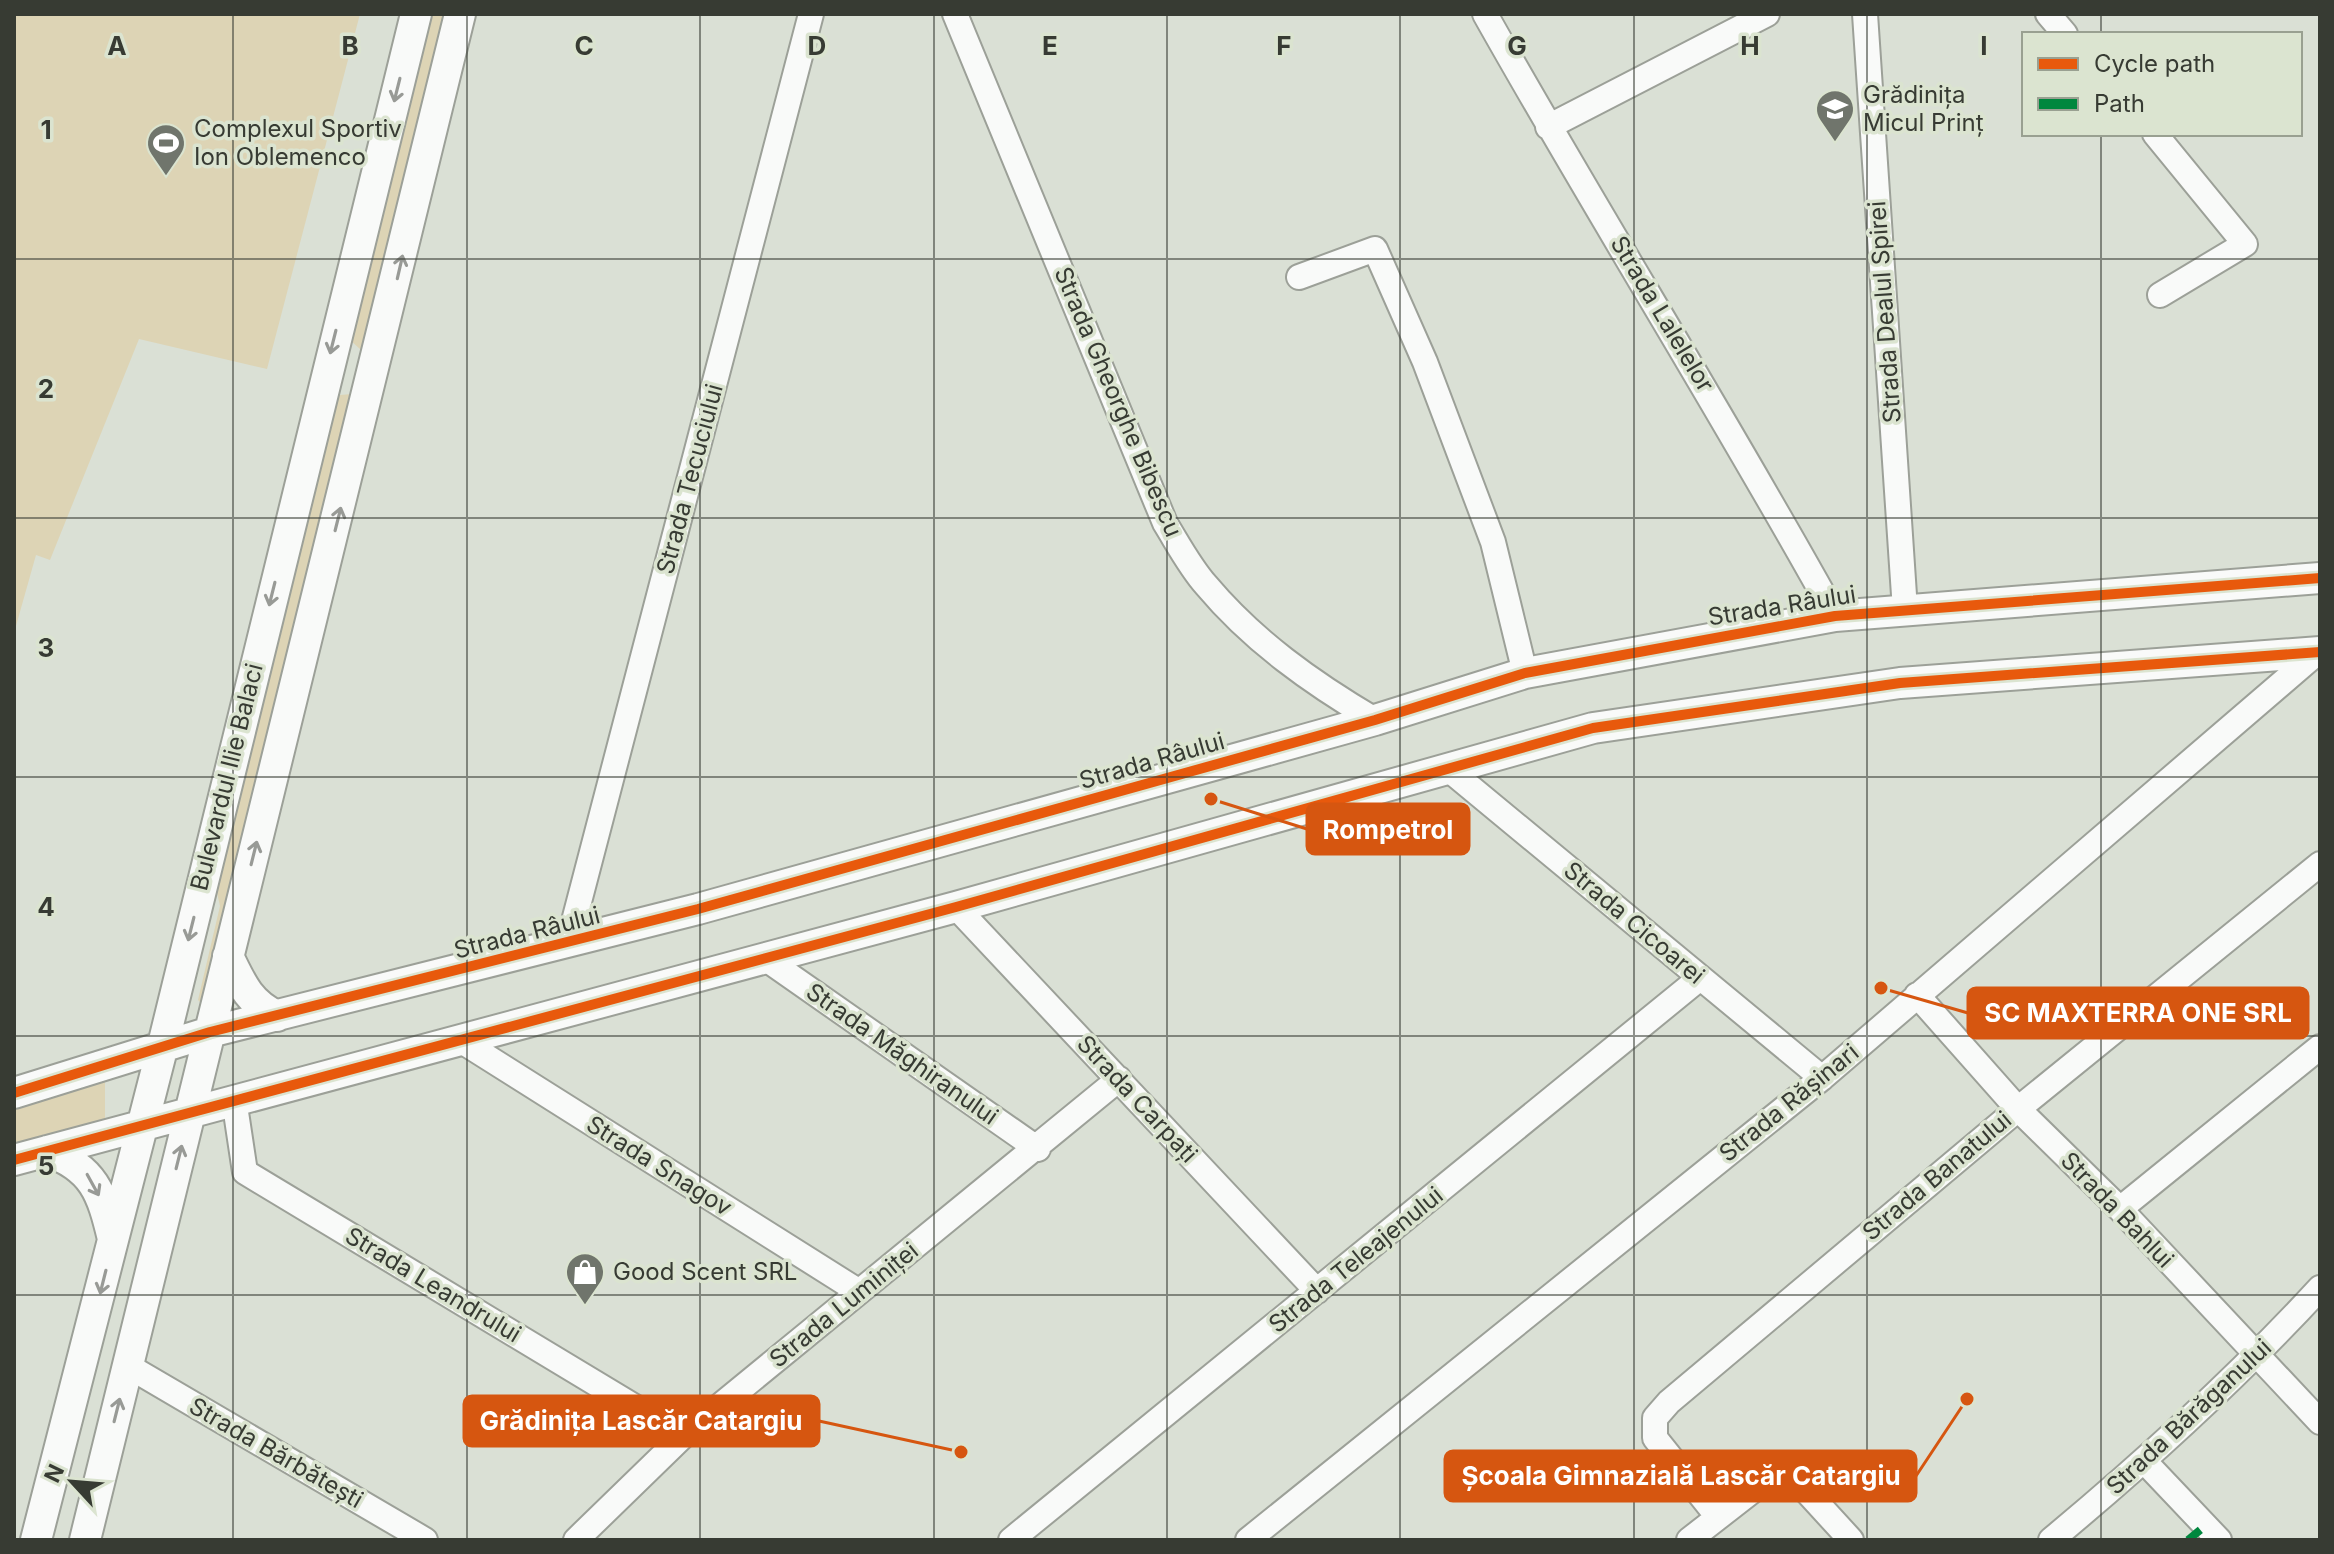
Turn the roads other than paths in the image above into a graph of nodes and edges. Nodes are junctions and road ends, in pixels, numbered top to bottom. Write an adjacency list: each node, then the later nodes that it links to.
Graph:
1 (416, 14): 32 (main road, Bulevardul Ilie Balaci, one-way to 32)
2 (460, 14): 24 (main road, Bulevardul Ilie Balaci, one-way to 2)
3 (811, 14): 23 (street, Strada Tecuciului)
4 (955, 14): 19 (street, Strada Gheorghe Bibescu)
5 (1485, 14): 10 (street, Strada Lalelelor)
6 (1767, 14): 10 (street)
7 (1865, 14): 15 (street, Strada Dealul Spirei)
8 (2048, 14): 9 (street)
9 (2063, 32)
10 (1548, 127): 16 (street, Strada Lalelelor)
11 (2157, 136): 13 (street)
12 (1299, 277): 18 (street)
13 (2160, 295)
14 (2320, 578): 15 (main road, Strada Râului)
15 (1905, 610): 16 (main road, Strada Râului)
16 (1835, 616): 18 (main road, Strada Râului)
17 (2319, 652): 20 (main road); 27 (street, Strada Rășinari)
18 (1525, 673): 19 (main road, Strada Râului)
19 (1375, 720): 23 (main road, Strada Râului)
20 (1447, 768): 22 (main road); 26 (street, Strada Cicoarei)
21 (2320, 864): 37 (street, Strada Banatului)
22 (956, 907): 25 (main road); 34 (street, Strada Carpați)
23 (568, 944): 28 (main road, Strada Râului)
24 (228, 956): 28 (main road); 29 (main road, Bulevardul Ilie Balaci)
25 (766, 959): 30 (main road); 40 (street, Strada Măghiranului)
26 (1700, 978): 33 (street, Strada Cicoarei); 47 (street, Strada Teleajenului)
27 (1917, 995): 33 (street, Strada Rășinari); 37 (street, Strada Bahlui)
28 (277, 1016): 29 (main road, Strada Râului)
29 (210, 1032): 32 (main road, Strada Râului); 38 (main road, Bulevardul Ilie Balaci)
30 (460, 1040): 36 (main road); 46 (street, Strada Snagov)
31 (2320, 1047): 43 (street)
32 (162, 1049): 35 (main road, Strada Râului); 39 (main road, Bulevardul Ilie Balaci)
33 (1822, 1078): 60 (street, Strada Rășinari)
34 (1119, 1079): 40 (street, Strada Luminiței); 47 (street, Strada Carpați)
35 (14, 1093)
36 (234, 1099): 38 (main road); 51 (street, Strada Leandrului)
37 (2018, 1109): 43 (street, Strada Bahlui); 53 (street, Strada Banatului)
38 (190, 1111): 39 (main road); 49 (main road, Bulevardul Ilie Balaci, one-way to 38)
39 (143, 1125): 41 (main road); 44 (main road, Bulevardul Ilie Balaci)
40 (1038, 1149): 46 (street, Strada Luminiței)
41 (47, 1151): 42 (main road); 44 (main road, one-way to 44)
42 (14, 1160)
43 (2120, 1209): 48 (street, Strada Bahlui)
44 (113, 1240): 55 (main road, Bulevardul Ilie Balaci, one-way to 55)
45 (2320, 1288): 48 (street, Strada Bărăganului)
46 (858, 1291): 51 (street, Strada Luminiței)
47 (1317, 1291): 59 (street, Strada Teleajenului)
48 (2257, 1357): 50 (street, Strada Bahlui); 52 (street, Strada Bărăganului)
49 (128, 1366): 56 (main road, Bulevardul Ilie Balaci, one-way to 49); 57 (street, Strada Bărbătești)
50 (2320, 1422)
51 (683, 1436): 58 (street, Strada Luminiței)
52 (2145, 1462): 54 (street); 63 (street, Strada Bărăganului)
53 (1718, 1517): 61 (street); 62 (street)
54 (2204, 1535)
55 (36, 1540)
56 (85, 1540)
57 (425, 1540)
58 (576, 1540)
59 (1011, 1540)
60 (1248, 1540)
61 (1689, 1540)
62 (1851, 1540)
63 (2051, 1540)

